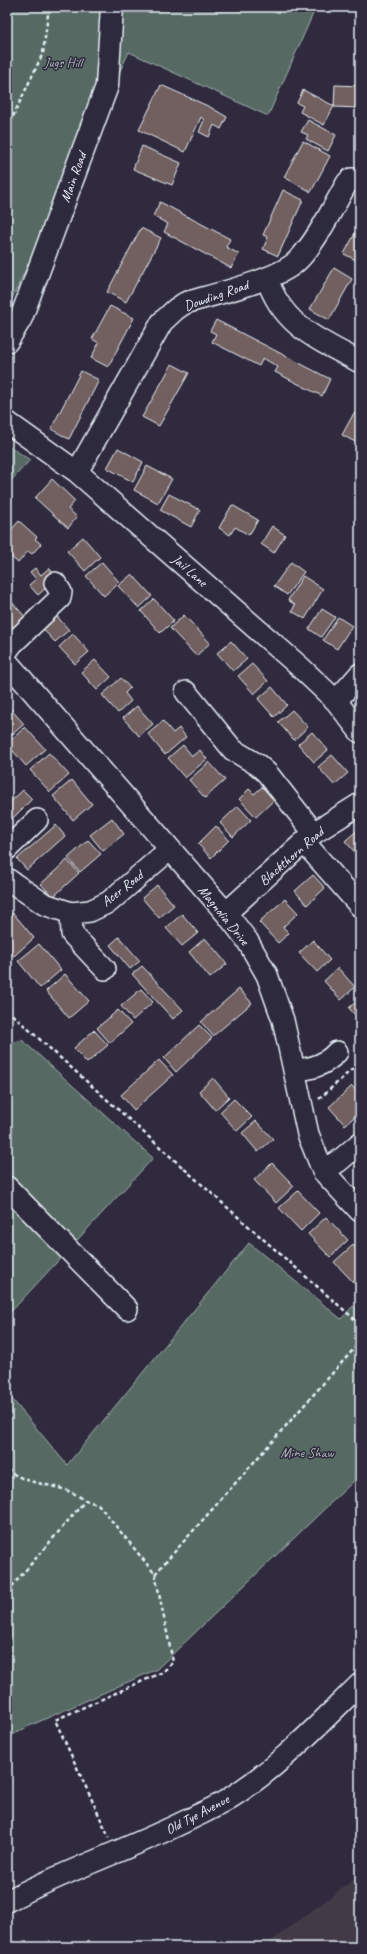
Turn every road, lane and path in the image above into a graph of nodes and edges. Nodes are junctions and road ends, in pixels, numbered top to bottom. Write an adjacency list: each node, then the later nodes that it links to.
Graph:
1 (49, 7): 3 (path)
2 (112, 7): 6 (main road, Main Road)
3 (7, 129)
4 (355, 180): 5 (street, Dowding Road)
5 (267, 278): 7 (street); 9 (street, Dowding Road)
6 (7, 341)
7 (360, 362)
8 (7, 422): 9 (street, Jail Lane)
9 (77, 472): 15 (street, Jail Lane)
10 (55, 583): 11 (street)
11 (7, 651)
12 (7, 662): 21 (street, Magnolia Drive)
13 (360, 674): 15 (street)
14 (186, 692): 19 (street)
15 (336, 701): 16 (street, Jail Lane)
16 (360, 732)
17 (360, 804): 19 (street, Blackthorn Road)
18 (37, 820): 20 (street)
19 (309, 838): 23 (street); 25 (street, Blackthorn Road)
20 (7, 849)
21 (169, 850): 24 (street, Acer Road); 25 (street, Magnolia Drive)
22 (7, 879): 24 (street, Acer Road)
23 (360, 906)
24 (71, 913): 26 (street)
25 (226, 913): 30 (street, Magnolia Drive)
26 (105, 969)
27 (7, 1010): 37 (path)
28 (338, 1052): 30 (street)
29 (360, 1062): 31 (path)
30 (294, 1070): 31 (street, Magnolia Drive)
31 (303, 1113): 33 (street, Magnolia Drive)
32 (360, 1143): 33 (street)
33 (323, 1171): 35 (street, Magnolia Drive)
34 (7, 1187): 36 (street)
35 (360, 1211)
36 (126, 1310)
37 (360, 1324)
38 (360, 1342): 41 (path)
39 (7, 1469): 40 (path)
40 (85, 1502): 41 (path); 42 (path)
41 (155, 1574): 44 (path)
42 (7, 1592)
43 (360, 1684): 44 (street, Old Tye Avenue)
44 (116, 1852): 45 (street, Old Tye Avenue)
45 (7, 1901)

